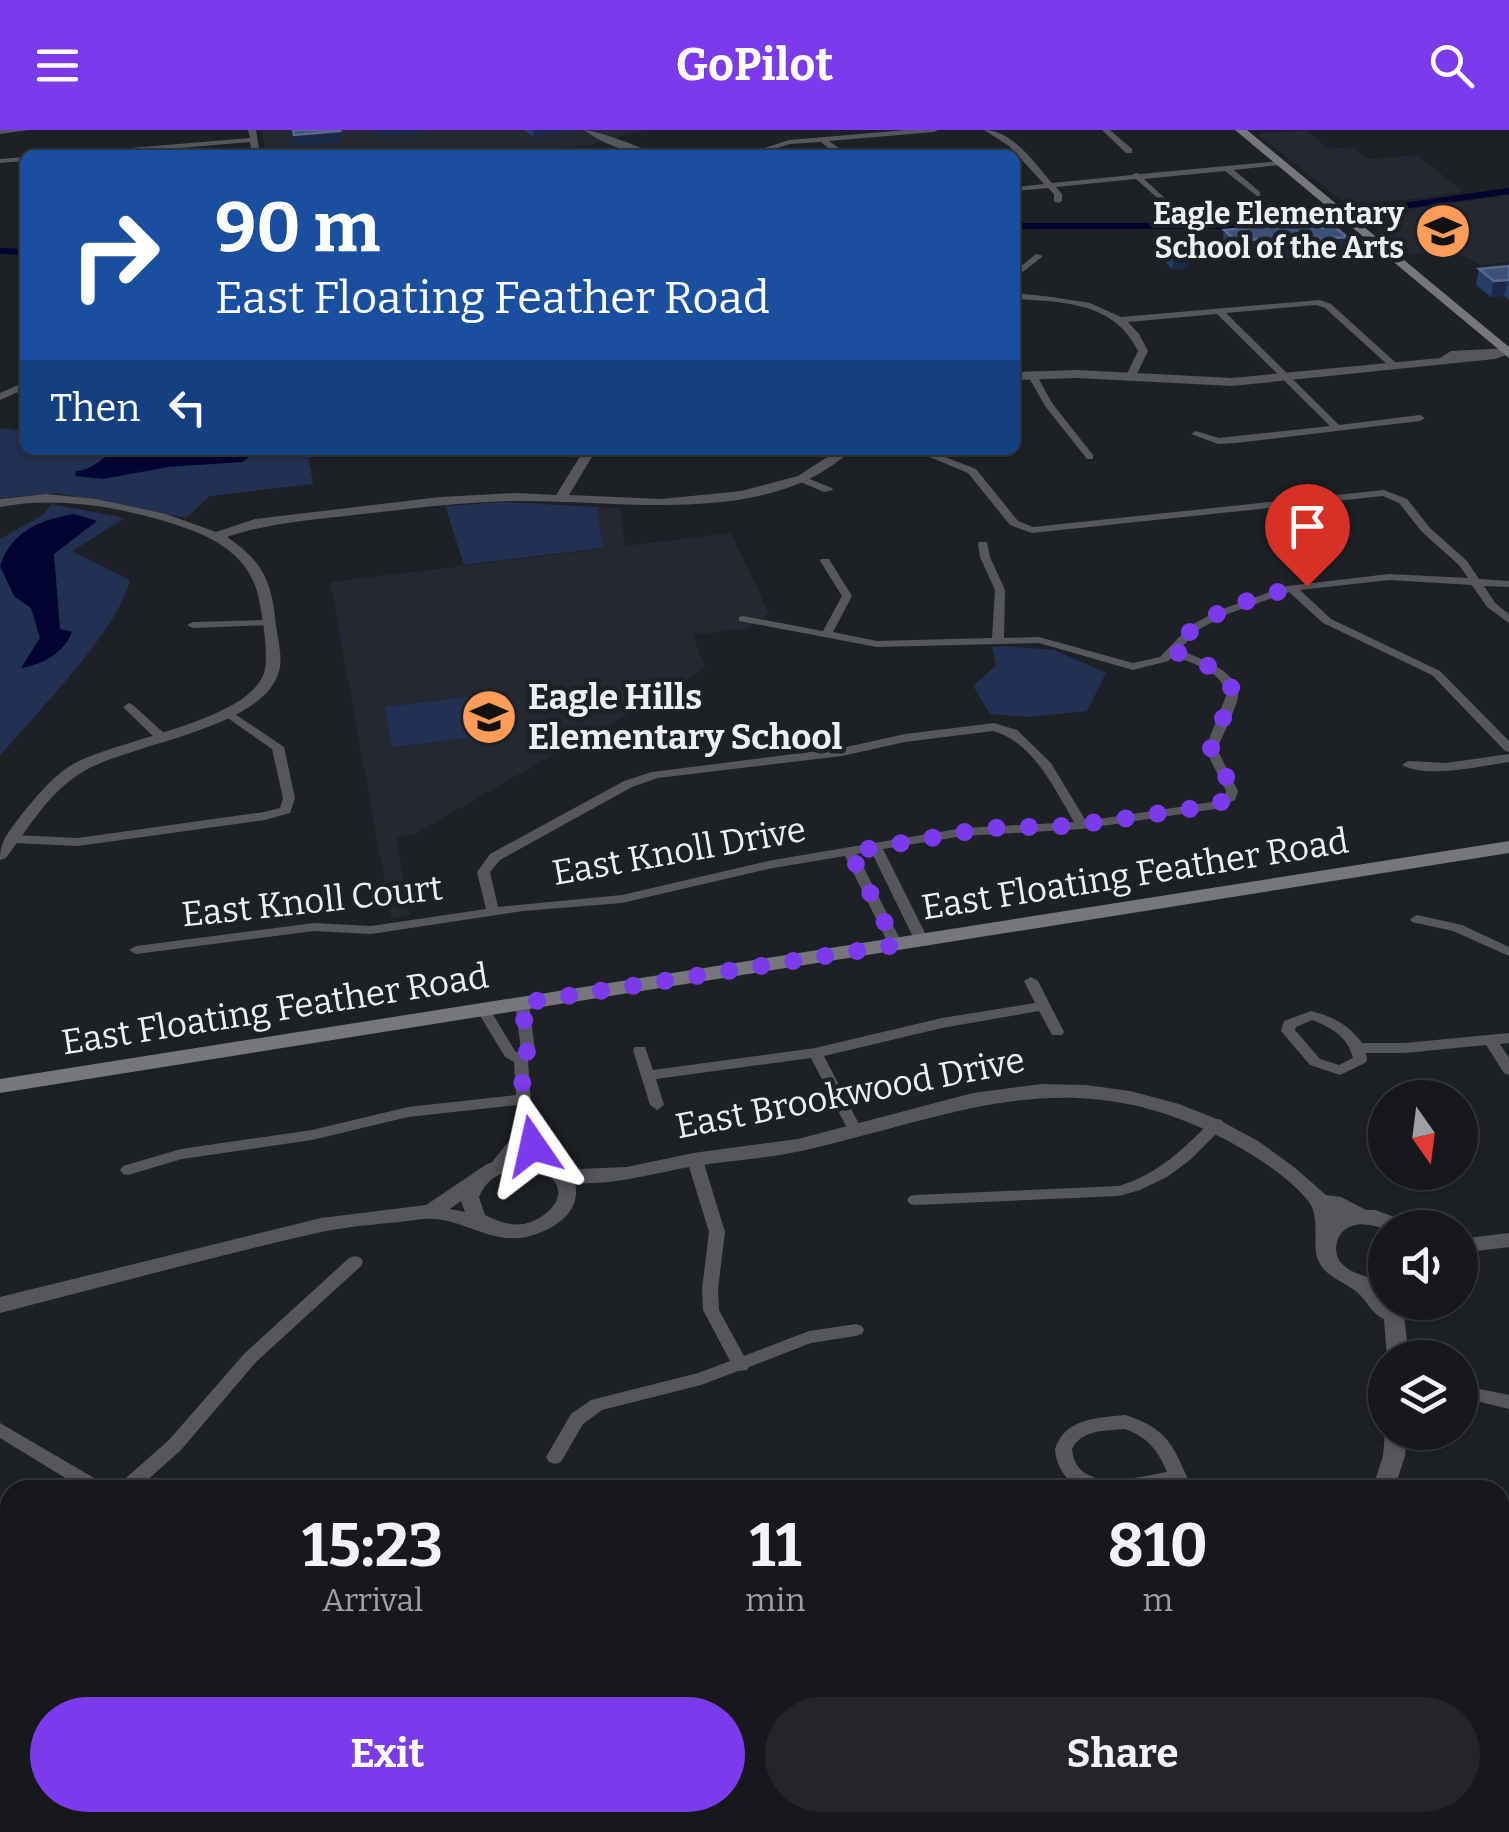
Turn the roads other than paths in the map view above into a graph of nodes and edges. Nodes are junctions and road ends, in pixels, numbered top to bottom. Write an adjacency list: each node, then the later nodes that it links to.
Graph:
1 (25, 130): 7 (street)
2 (589, 130): 13 (street)
3 (934, 130): 9 (street)
4 (988, 130): 16 (street)
5 (1106, 130): 17 (street)
6 (1240, 130): 19 (main road)
7 (0, 132)
8 (253, 135): 10 (street)
9 (822, 139): 14 (street); 15 (street)
10 (197, 144): 11 (street); 12 (street)
11 (128, 150)
12 (198, 150)
13 (636, 150)
14 (759, 150)
15 (836, 150)
16 (1018, 150)
17 (1129, 151)
18 (1020, 153): 22 (street)
19 (1279, 163): 20 (street); 32 (main road)
20 (1226, 168): 21 (street); 24 (street)
21 (1136, 175): 22 (street); 26 (street)
22 (1051, 186): 23 (street); 25 (street)
23 (1020, 189)
24 (1257, 194)
25 (1058, 201)
26 (1164, 202)
27 (1039, 256): 28 (street)
28 (1020, 271)
29 (1020, 296): 31 (street)
30 (1218, 310): 31 (street); 33 (street); 36 (street)
31 (1121, 320): 37 (street)
32 (1508, 352): 33 (street)
33 (1392, 364): 36 (street)
34 (1032, 374): 35 (street); 37 (street); 44 (street)
35 (1020, 375)
36 (1285, 376): 37 (street); 39 (street)
37 (1130, 378)
38 (1420, 418): 39 (street)
39 (1337, 428): 40 (street)
40 (1196, 434)
41 (587, 455): 47 (street)
42 (838, 455): 45 (street)
43 (932, 455): 52 (street)
44 (1090, 457)
45 (802, 479): 46 (street); 47 (street)
46 (828, 490)
47 (560, 498): 49 (street)
48 (0, 503): 49 (street)
49 (216, 537): 57 (street)
50 (984, 544): 60 (street)
51 (825, 561): 59 (street)
52 (1473, 582): 53 (street); 54 (street); 56 (street)
53 (1509, 584)
54 (1290, 588): 61 (street); 65 (street)
55 (743, 619): 59 (street)
56 (1509, 620)
57 (267, 623): 58 (street); 63 (street)
58 (193, 626)
59 (826, 635): 60 (street)
60 (998, 638): 61 (street)
61 (1172, 650): 68 (street, East Knoll Drive)
62 (129, 707): 64 (street)
63 (226, 712): 64 (street); 69 (street)
64 (162, 738): 69 (street)
65 (1509, 748)
66 (1509, 758): 67 (street)
67 (1408, 764)
68 (1082, 824): 71 (street, East Knoll Drive); 74 (street)
69 (13, 839): 73 (street)
70 (1509, 847): 76 (main road, East Floating Feather Road)
71 (876, 848): 72 (street, East Knoll Drive); 76 (street)
72 (850, 852): 74 (street, East Knoll Drive); 77 (street)
73 (0, 856)
74 (493, 912): 78 (street, East Knoll Court)
75 (1417, 918): 79 (street)
76 (922, 941): 77 (main road, East Floating Feather Road)
77 (896, 945): 81 (main road, East Floating Feather Road)
78 (136, 950)
79 (1509, 952)
80 (1031, 982): 82 (street)
81 (522, 1003): 83 (main road, East Floating Feather Road); 90 (street)
82 (1044, 1006): 84 (street); 89 (street)
83 (484, 1009): 90 (street); 93 (main road, East Floating Feather Road)
84 (1058, 1032)
85 (1509, 1038): 86 (street)
86 (1491, 1040): 87 (street); 91 (street)
87 (1358, 1048): 87 (street)
88 (640, 1050): 92 (street)
89 (815, 1053): 92 (street); 97 (street)
90 (522, 1060): 94 (street)
91 (1509, 1070)
92 (648, 1075): 95 (street)
93 (0, 1086)
94 (524, 1099): 98 (street); 101 (street)
95 (657, 1106)
96 (1217, 1124): 97 (street, East Brookwood Drive); 105 (street); 106 (street, East Brookwood Drive)
97 (855, 1130): 99 (street, East Brookwood Drive)
98 (526, 1131): 100 (street); 102 (street)
99 (695, 1160): 103 (street, East Brookwood Drive); 119 (street)
100 (496, 1167): 102 (street); 104 (street)
101 (128, 1170)
102 (555, 1171): 103 (street, East Brookwood Drive); 107 (street)
103 (604, 1179): 107 (street, East Brookwood Drive)
104 (475, 1182): 108 (street); 111 (street)
105 (916, 1200)
106 (1321, 1202): 109 (street, East Brookwood Drive); 112 (street)
107 (567, 1203): 111 (street)
108 (431, 1211): 111 (street); 117 (street)
109 (1362, 1216): 110 (street, East Brookwood Drive); 112 (street)
110 (1368, 1218)
111 (484, 1224)
112 (1326, 1234): 116 (street)
113 (1509, 1240): 114 (street)
114 (1478, 1244)
115 (355, 1262): 126 (street)
116 (1368, 1284)
117 (0, 1305)
118 (856, 1330): 119 (street)
119 (742, 1366): 124 (street)
120 (1478, 1395): 121 (street)
121 (1509, 1402)
122 (0, 1430): 125 (street)
123 (1394, 1450): 129 (street)
124 (555, 1457)
125 (83, 1480)
126 (135, 1480)
127 (1081, 1480): 128 (street)
128 (1181, 1480)
129 (1387, 1480)

